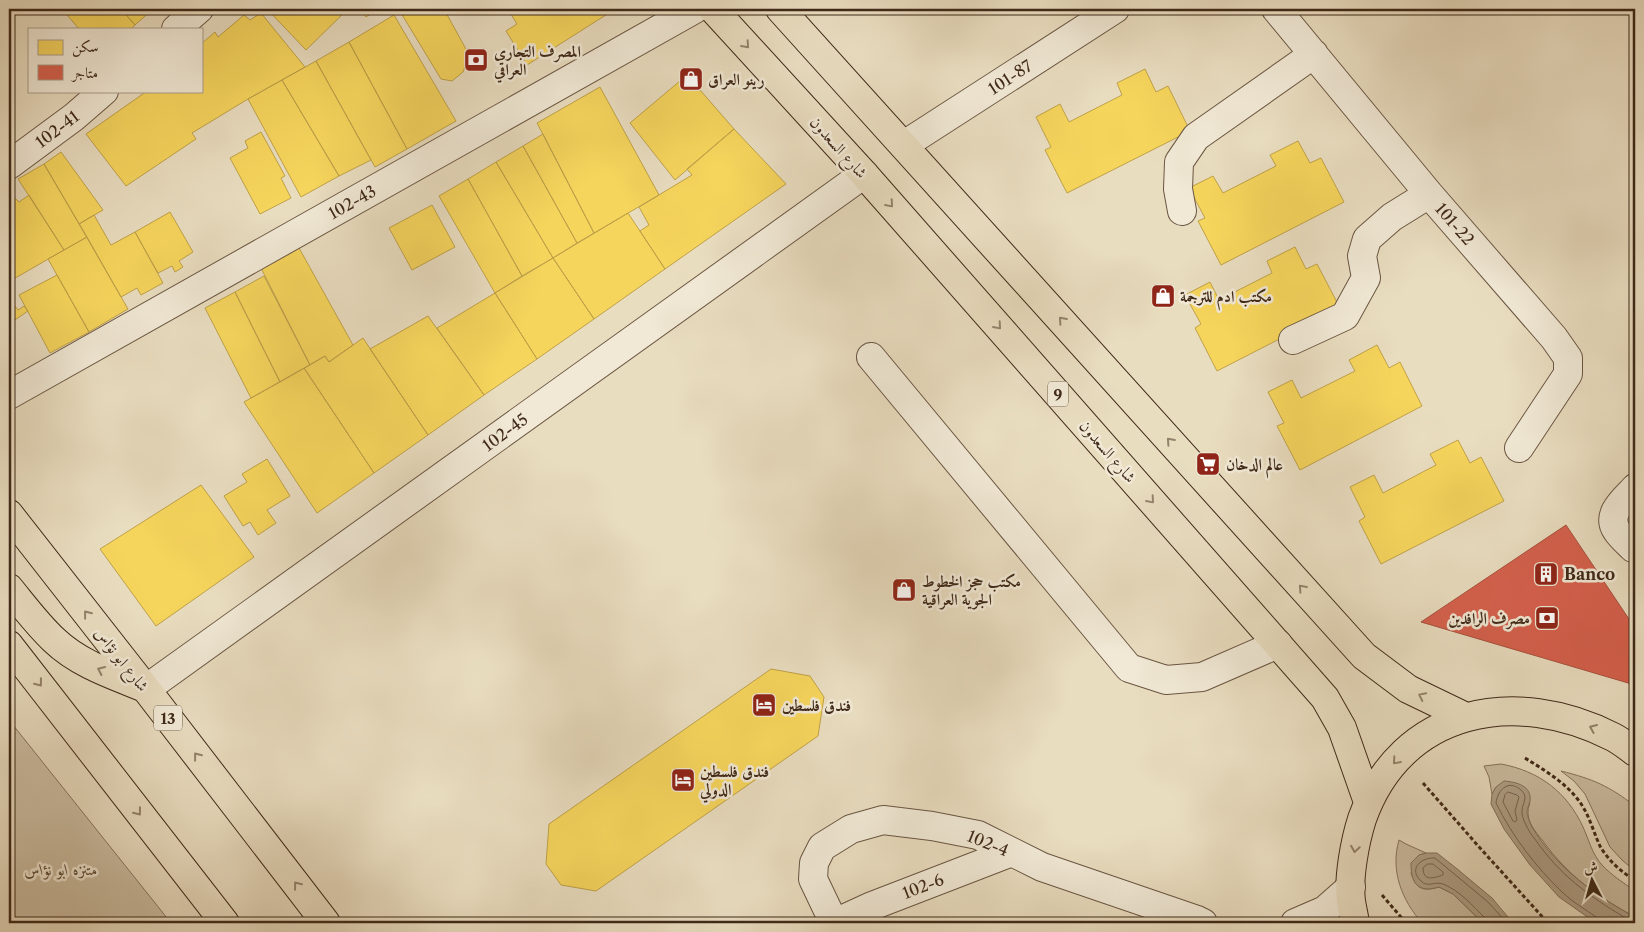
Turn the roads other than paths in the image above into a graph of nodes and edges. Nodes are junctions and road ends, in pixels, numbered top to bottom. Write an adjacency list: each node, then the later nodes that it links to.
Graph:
1 (199, 9): 7 (street)
2 (695, 9): 17 (street, 102-43)
3 (713, 9): 12 (main road, شارع السعدون / 9, one-way to 12)
4 (780, 9): 10 (main road)
5 (1115, 9): 10 (street, 101-87)
6 (1276, 9): 8 (street, 101-22)
7 (177, 28)
8 (1314, 54): 13 (street, 101-22); 14 (street)
9 (103, 92): 11 (street, 102-41)
10 (904, 145): 26 (main road, one-way to 10)
11 (9, 165)
12 (864, 174): 23 (main road, شارع السعدون / 9, one-way to 23); 25 (street, 102-45)
13 (1429, 194): 15 (street); 18 (street, 101-22)
14 (1182, 210)
15 (1293, 340)
16 (871, 357): 23 (street)
17 (9, 394)
18 (1519, 448)
19 (1635, 488): 21 (street)
20 (9, 514): 25 (main road, شارع ابو نؤاس / 13, one-way to 20)
21 (1635, 548)
22 (9, 588): 25 (main road, one-way to 22)
23 (1278, 644): 28 (main road, شارع السعدون / 9)
24 (9, 645): 31 (main road, one-way to 31)
25 (146, 689): 32 (main road, شارع ابو نؤاس / 13, one-way to 25)
26 (1466, 717): 27 (main road, one-way to 26); 28 (main road, one-way to 28)
27 (1630, 745)
28 (1368, 802): 30 (main road, one-way to 30)
29 (1012, 852): 33 (street, 102-6); 33 (street, 102-4); 34 (street, 102-4)
30 (1351, 887): 35 (street); 36 (main road)
31 (225, 923)
32 (326, 923)
33 (835, 923)
34 (1202, 923)
35 (1295, 923)
36 (1355, 923)

